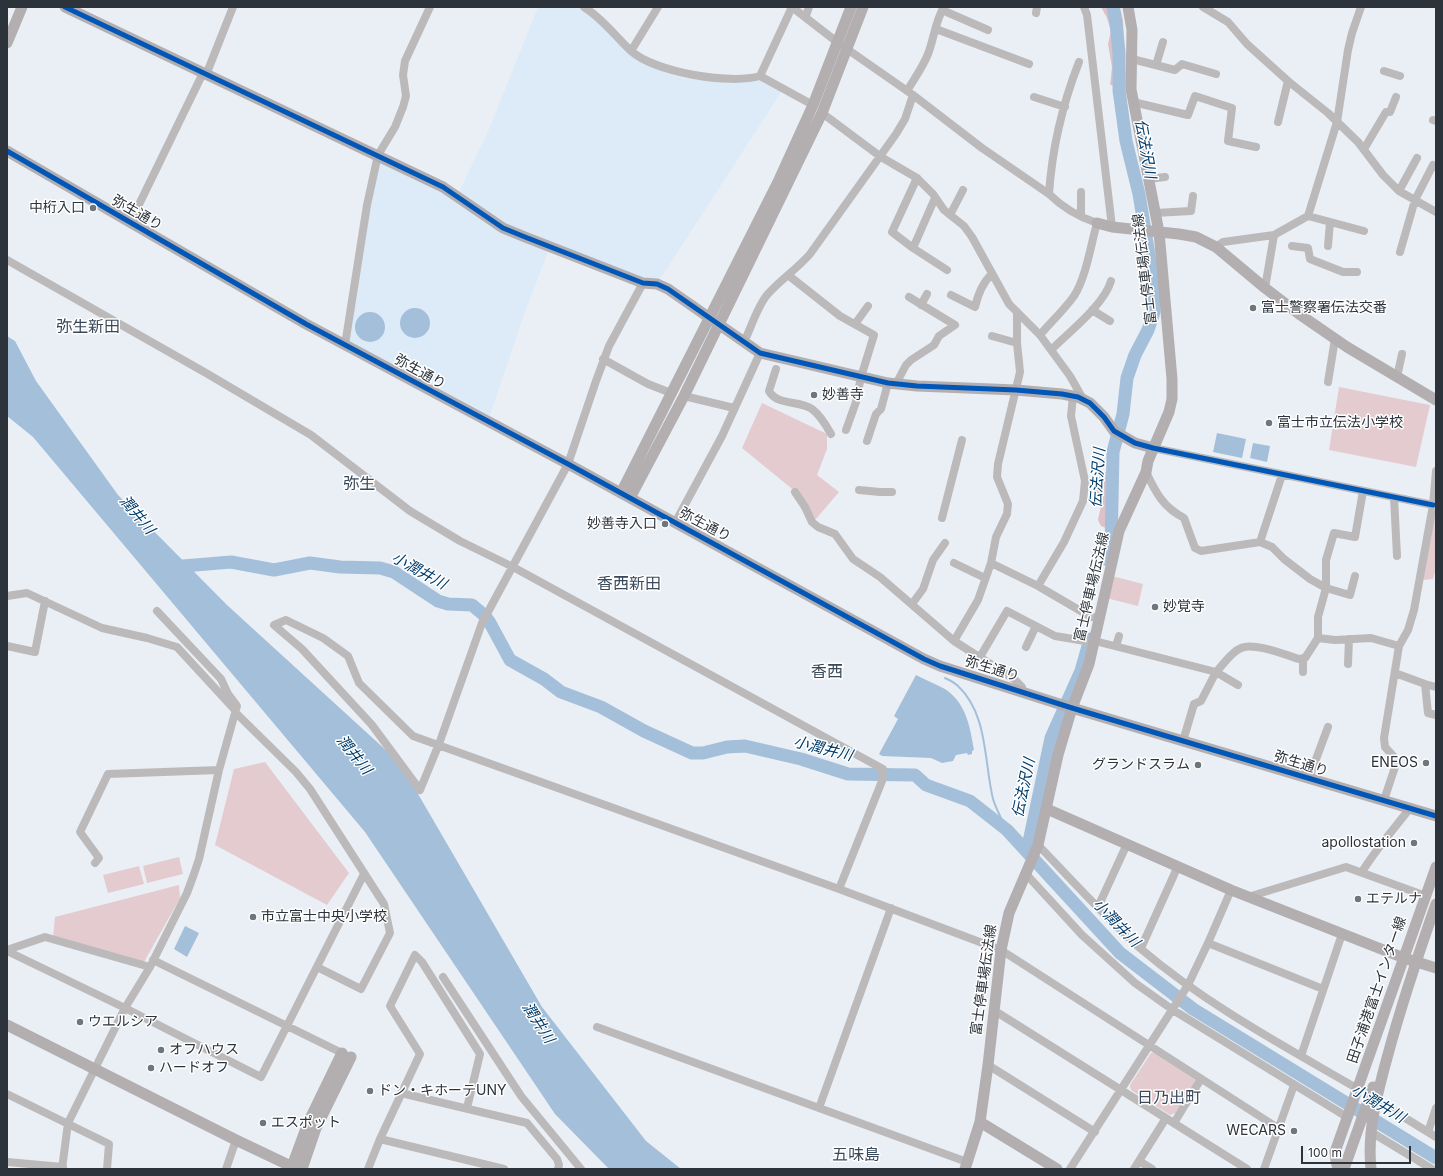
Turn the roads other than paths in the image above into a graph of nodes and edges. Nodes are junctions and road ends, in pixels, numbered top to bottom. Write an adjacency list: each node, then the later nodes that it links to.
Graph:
1 (22, 7): 21 (street)
2 (65, 7): 29 (street)
3 (233, 7): 29 (street)
4 (430, 7): 46 (street)
5 (584, 7): 23 (street)
6 (658, 7): 23 (street)
7 (792, 7): 16 (street); 31 (street)
8 (809, 7): 16 (street)
9 (851, 7): 19 (street)
10 (863, 7): 22 (street)
11 (1084, 7): 68 (street)
12 (1128, 7): 24 (street, 富士停車場伝法線)
13 (1203, 7): 33 (street)
14 (1361, 7): 42 (street)
15 (943, 9): 17 (street); 18 (street)
16 (806, 16): 19 (street)
17 (936, 29): 26 (street); 34 (street)
18 (988, 30)
19 (837, 42): 22 (street); 38 (street)
20 (1163, 42): 27 (street)
21 (7, 43)
22 (847, 48): 34 (street); 40 (street)
23 (631, 51): 31 (street)
24 (1132, 59): 27 (street); 37 (street, 富士停車場伝法線)
25 (1079, 62): 39 (street)
26 (1030, 64)
27 (1156, 65): 30 (street)
28 (1384, 71): 32 (street)
29 (205, 74): 46 (street); 66 (street)
30 (1216, 74)
31 (760, 76): 38 (street)
32 (1400, 76)
33 (1288, 81): 41 (street); 42 (street)
34 (910, 93): 47 (street); 56 (street)
35 (1034, 97): 39 (street)
36 (1396, 97): 44 (street)
37 (1133, 102): 43 (street); 52 (street, 富士停車場伝法線)
38 (813, 105): 93 (street)
39 (1065, 107): 56 (street)
40 (822, 113): 47 (street); 93 (street)
41 (1278, 122)
42 (1337, 122): 44 (street); 64 (street)
43 (1256, 147)
44 (1364, 149): 54 (street)
45 (7, 151): 66 (street, 弥生通り)
46 (378, 155): 83 (street); 100 (street)
47 (881, 157): 50 (street); 81 (street)
48 (1417, 158): 54 (street)
49 (1436, 167): 59 (street)
50 (917, 178): 58 (street); 75 (street)
51 (1165, 178): 52 (street)
52 (1148, 179): 61 (street, 富士停車場伝法線)
53 (963, 190): 62 (street)
54 (1399, 191): 59 (street)
55 (1081, 192): 63 (street)
56 (1049, 194): 63 (street)
57 (1193, 196): 61 (street)
58 (935, 198): 62 (street); 75 (street)
59 (1415, 200): 60 (street); 76 (street)
60 (1436, 212)
61 (1155, 213): 69 (street, 富士停車場伝法線)
62 (950, 215): 80 (street)
63 (1081, 216): 67 (street)
64 (1308, 216): 65 (street); 71 (street)
65 (1330, 222): 70 (street); 73 (street)
66 (130, 223): 100 (street, 弥生通り)
67 (1097, 223): 68 (street); 95 (street)
68 (1112, 227): 69 (street)
69 (1156, 231): 74 (street); 120 (street, 富士停車場伝法線)
70 (1364, 231)
71 (1274, 235): 74 (street); 84 (street)
72 (1292, 246): 79 (street)
73 (1328, 246)
74 (1216, 247): 84 (street)
75 (913, 248): 78 (street)
76 (1400, 252)
77 (7, 260): 139 (street)
78 (946, 270)
79 (1357, 272)
80 (992, 274): 86 (street); 91 (street)
81 (788, 275): 94 (street); 98 (street)
82 (1111, 281): 90 (street)
83 (643, 282): 93 (street); 104 (street)
84 (1265, 288): 97 (street)
85 (927, 294): 88 (street)
86 (951, 295)
87 (909, 297): 88 (street)
88 (921, 305): 109 (street)
89 (868, 306): 94 (street)
90 (1092, 310): 92 (street); 101 (street)
91 (1017, 312): 95 (street); 99 (street)
92 (1110, 321)
93 (714, 322): 98 (street); 111 (street); 112 (street)
94 (855, 324): 106 (street)
95 (1040, 335): 101 (street)
96 (992, 336): 99 (street)
97 (1336, 338): 107 (street); 108 (street)
98 (744, 342): 102 (street)
99 (1017, 343): 110 (street)
100 (345, 345): 121 (street, 弥生通り)
101 (1051, 350): 113 (street)
102 (760, 353): 105 (street); 115 (street)
103 (1402, 354): 107 (street)
104 (603, 359): 111 (street); 121 (street)
105 (778, 363): 106 (street); 117 (street)
106 (861, 377): 109 (street); 116 (street)
107 (1397, 377): 114 (street)
108 (1328, 382)
109 (892, 383): 110 (street); 119 (street)
110 (1016, 390): 113 (street); 138 (street)
111 (671, 394): 129 (street)
112 (684, 396): 115 (street); 129 (street)
113 (1078, 397): 120 (street); 142 (street)
114 (1436, 400)
115 (734, 408): 133 (street)
116 (846, 430)
117 (831, 434)
118 (962, 440): 132 (street)
119 (867, 441)
120 (1153, 448): 123 (street, 富士停車場伝法線); 124 (street)
121 (568, 464): 129 (street, 弥生通り); 139 (street)
122 (1436, 471): 131 (street)
123 (1146, 472): 134 (street); 148 (street, 富士停車場伝法線)
124 (1282, 475): 126 (street); 134 (street)
125 (859, 490): 128 (street)
126 (1362, 491): 130 (street); 143 (street)
127 (795, 492): 146 (street)
128 (892, 492)
129 (626, 495): 133 (street, 弥生通り)
130 (1394, 497): 131 (street); 136 (street)
131 (1433, 505): 157 (street)
132 (942, 518)
133 (675, 523): 168 (street, 弥生通り)
134 (1260, 542): 143 (street)
135 (945, 543): 146 (street)
136 (1397, 556)
137 (954, 563): 141 (street)
138 (991, 563): 141 (street); 142 (street)
139 (513, 567): 174 (street); 189 (street)
140 (1355, 576): 143 (street)
141 (986, 578): 153 (street)
142 (1038, 586): 148 (street)
143 (1326, 588): 151 (street)
144 (7, 596): 145 (street)
145 (45, 601): 155 (street); 170 (street)
146 (912, 604): 153 (street)
147 (157, 611): 170 (street)
148 (1095, 618): 154 (street, 富士停車場伝法線)
149 (1036, 626): 154 (street); 158 (street); 159 (street)
150 (1119, 636): 156 (street)
151 (1318, 638): 152 (street); 160 (street)
152 (1348, 639): 157 (street); 161 (street)
153 (954, 641): 159 (street)
154 (1091, 641): 156 (street); 169 (street, 富士停車場伝法線)
155 (7, 646)
156 (1116, 646): 162 (street)
157 (1399, 646): 164 (street)
158 (1026, 647)
159 (980, 657): 168 (street)
160 (1303, 658): 162 (street); 163 (street)
161 (1348, 664)
162 (1216, 672): 166 (street); 173 (street)
163 (1303, 672)
164 (1395, 673): 165 (street); 177 (street)
165 (1425, 684): 167 (street); 171 (street)
166 (1238, 685)
167 (1436, 687)
168 (1023, 692): 169 (street, 弥生通り)
169 (1072, 708): 173 (street, 弥生通り); 179 (street, 富士停車場伝法線)
170 (236, 712): 175 (street); 187 (street)
171 (1436, 716)
172 (1328, 727): 176 (street)
173 (1183, 741): 176 (street, 弥生通り)
174 (439, 744): 174 (street); 189 (street)
175 (219, 770): 183 (street); 203 (street)
176 (1310, 778): 177 (street, 弥生通り)
177 (1384, 800): 178 (street, 弥生通り)
178 (1410, 808): 180 (street, 弥生通り); 186 (street)
179 (1047, 809): 181 (street); 182 (street, 富士停車場伝法線)
180 (1436, 816)
181 (1127, 844): 184 (street); 195 (street)
182 (1037, 848): 188 (street, 富士停車場伝法線); 195 (street)
183 (95, 863)
184 (1178, 866): 190 (street); 198 (street)
185 (1436, 867): 191 (street, 田子浦港富士インター線)
186 (1362, 872): 191 (street); 192 (street)
187 (364, 874): 204 (street); 204 (street)
188 (1026, 874): 200 (street, 富士停車場伝法線); 209 (street)
189 (839, 889): 194 (street)
190 (1231, 890): 192 (street); 197 (street)
191 (1426, 896): 201 (street, 田子浦港富士インター線)
192 (1248, 897): 196 (street)
193 (1436, 904): 202 (street, 田子浦港富士インター線)
194 (891, 908): 200 (street); 229 (street)
195 (1098, 908): 198 (street)
196 (1342, 934): 201 (street); 208 (street)
197 (1208, 943): 207 (street); 208 (street)
198 (1141, 948): 207 (street)
199 (7, 950): 203 (street); 210 (street)
200 (1001, 950): 212 (street, 富士停車場伝法線); 216 (street)
201 (1404, 958): 202 (street); 224 (street, 田子浦港富士インター線)
202 (1416, 962): 205 (street); 211 (street, 田子浦港富士インター線)
203 (151, 964): 210 (street); 214 (street)
204 (317, 967): 214 (street)
205 (1436, 968)
206 (443, 977): 254 (street)
207 (1187, 987): 209 (street); 218 (street)
208 (1323, 988): 218 (street)
209 (1174, 1007): 216 (street); 222 (street)
210 (125, 1008): 214 (street); 220 (street)
211 (1400, 1009): 227 (street, 田子浦港富士インター線); 246 (street)
212 (995, 1011): 219 (street, 富士停車場伝法線); 223 (street)
213 (7, 1025): 220 (street)
214 (288, 1026): 217 (street)
215 (597, 1027): 229 (street)
216 (1149, 1046): 221 (street); 223 (street)
217 (347, 1055): 248 (street)
218 (1301, 1056): 224 (street)
219 (988, 1065): 233 (street, 富士停車場伝法線); 237 (street)
220 (95, 1068): 234 (street); 241 (street)
221 (1201, 1079): 235 (street); 236 (street)
222 (1294, 1085): 231 (street); 236 (street)
223 (1122, 1089): 232 (street); 237 (street)
224 (1358, 1089): 231 (street, 田子浦港富士インター線)
225 (401, 1093): 228 (street); 228 (street); 242 (street)
226 (7, 1094): 234 (street)
227 (1376, 1100): 238 (street, 田子浦港富士インター線); 239 (street)
228 (468, 1108): 253 (street)
229 (819, 1108): 245 (street)
230 (1436, 1108): 239 (street)
231 (1347, 1117): 246 (street, 田子浦港富士インター線)
232 (1166, 1118): 235 (street); 243 (street)
233 (980, 1122): 245 (street, 富士停車場伝法線); 255 (street)
234 (68, 1123): 247 (street); 249 (street)
235 (1174, 1123): 259 (street)
236 (1278, 1128): 260 (street)
237 (1095, 1132): 256 (street)
238 (1371, 1132): 261 (street, 田子浦港富士インター線); 262 (street)
239 (1428, 1132): 240 (street)
240 (1436, 1137)
241 (236, 1140): 248 (street); 250 (street)
242 (380, 1140): 251 (street); 252 (street)
243 (1139, 1161): 257 (street); 258 (street)
244 (7, 1162): 247 (street)
245 (966, 1166)
246 (1338, 1167)
247 (62, 1168)
248 (296, 1168)
249 (107, 1169)
250 (226, 1169)
251 (368, 1169)
252 (504, 1169)
253 (558, 1169)
254 (581, 1169)
255 (1057, 1169)
256 (1070, 1169)
257 (1134, 1169)
258 (1152, 1169)
259 (1247, 1169)
260 (1264, 1169)
261 (1371, 1169)
262 (1432, 1169)

